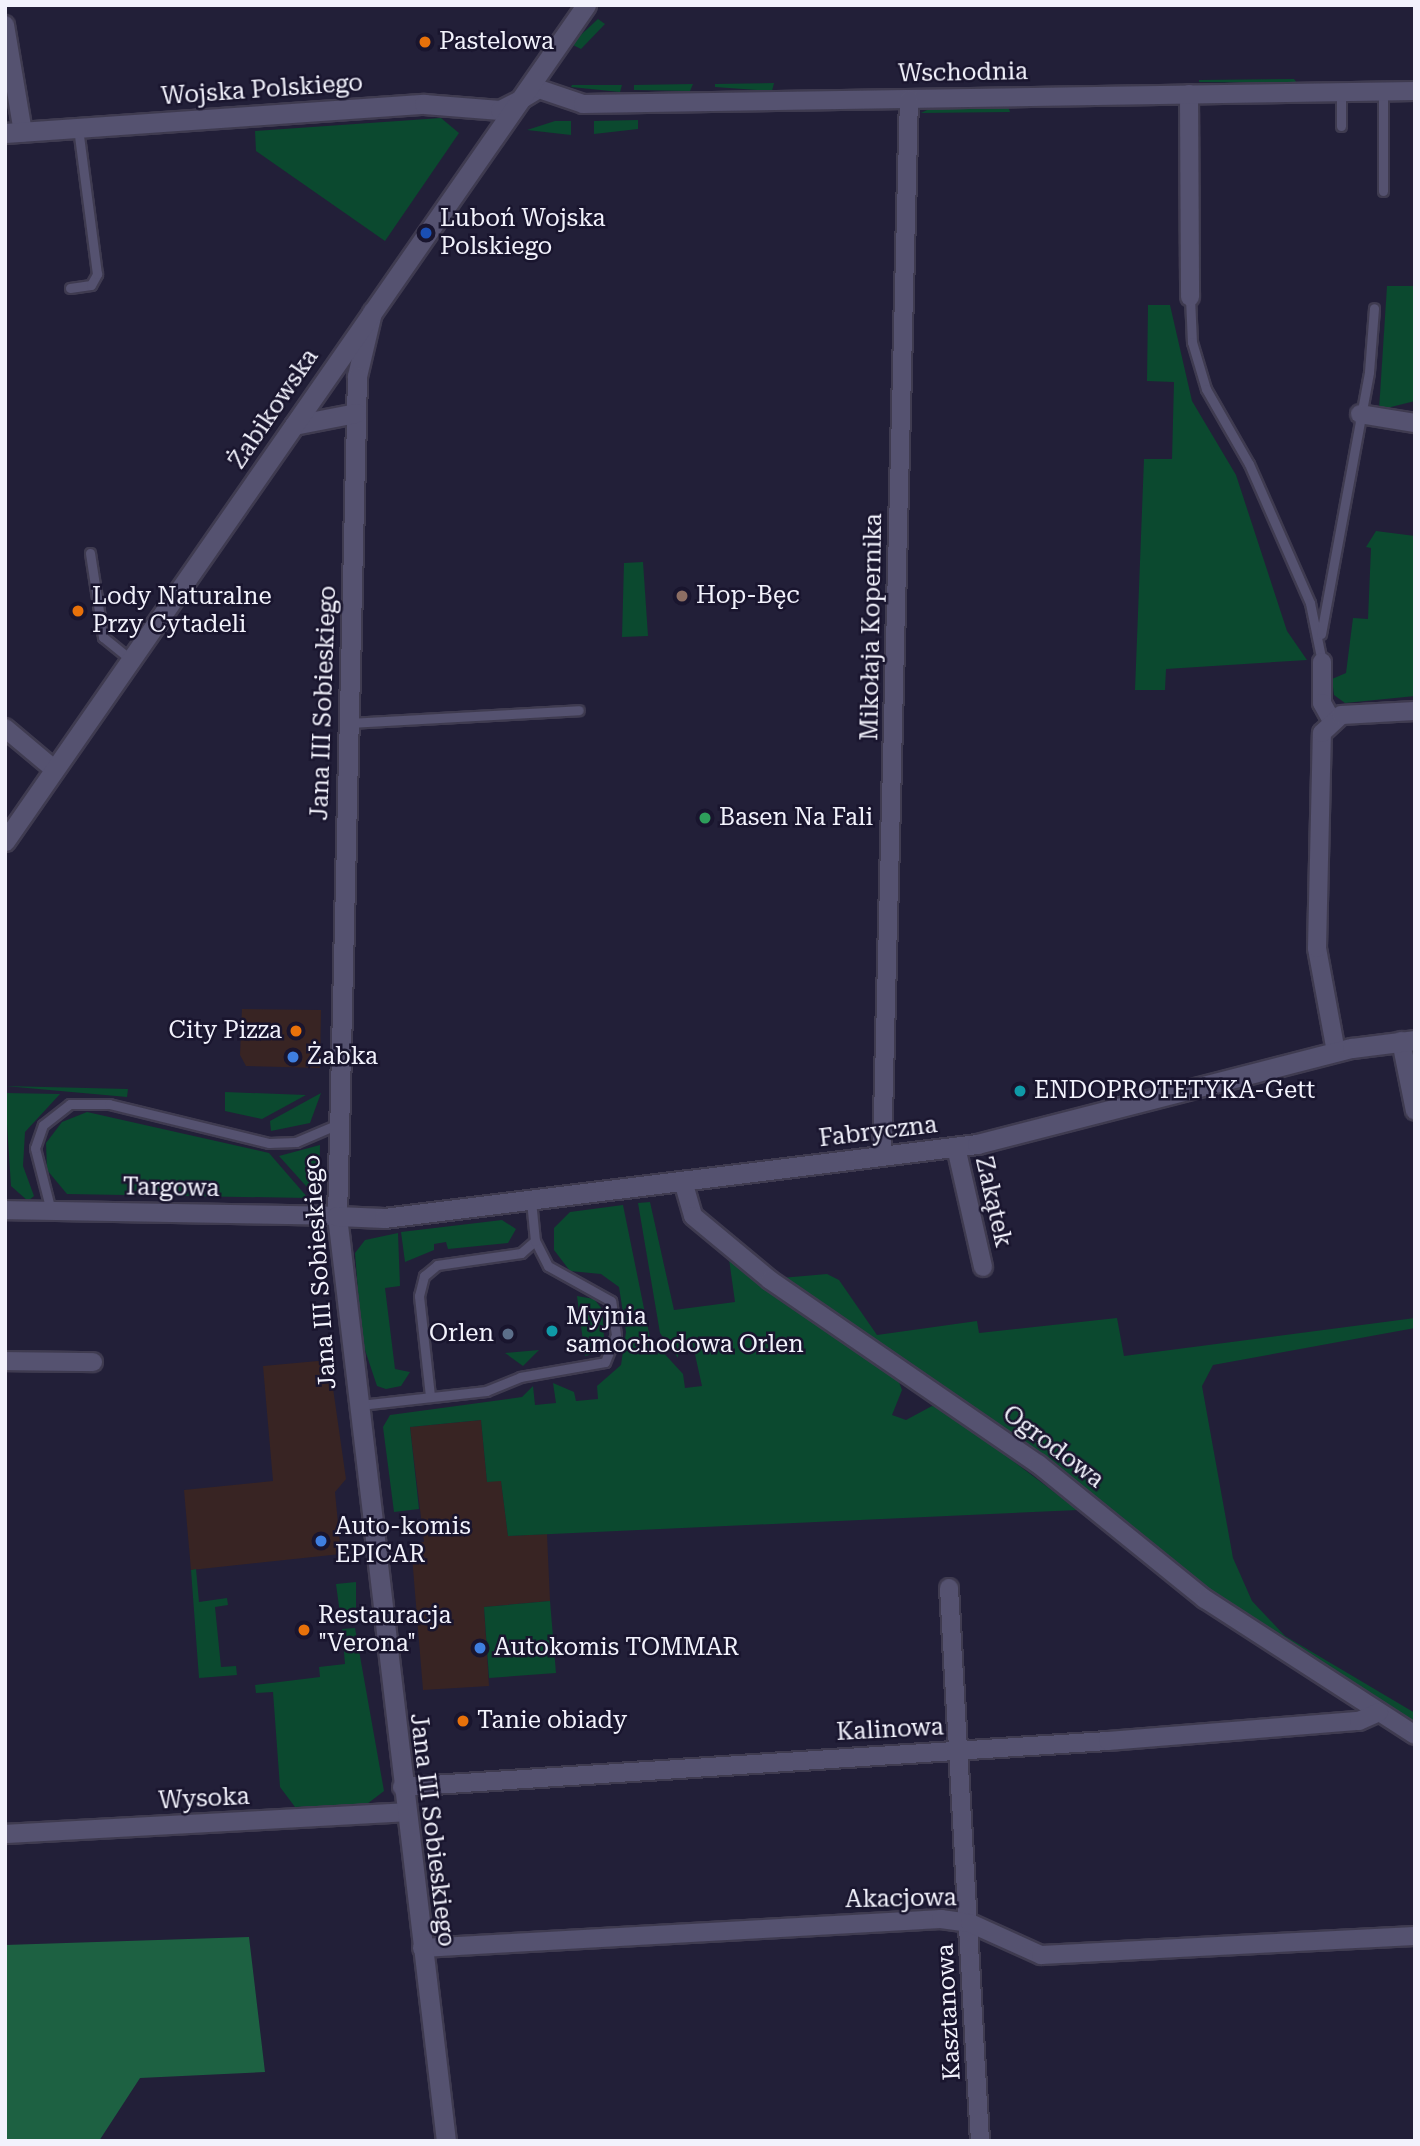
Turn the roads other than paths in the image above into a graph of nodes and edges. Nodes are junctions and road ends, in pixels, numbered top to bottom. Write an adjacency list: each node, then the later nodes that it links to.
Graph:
1 (586, 5): 8 (street, Żabikowska)
2 (5, 25): 11 (street)
3 (1415, 91): 5 (street, Wschodnia)
4 (1341, 92): 5 (street, Wschodnia); 6 (street, Wschodnia); 9 (lane)
5 (1383, 92): 12 (lane)
6 (1189, 94): 7 (street, Wschodnia); 14 (street)
7 (909, 99): 8 (street, Wschodnia); 37 (street, Mikołaja Kopernika)
8 (519, 101): 10 (street, Wojska Polskiego); 16 (street, Żabikowska)
9 (1341, 126)
10 (78, 128): 11 (street, Wojska Polskiego); 13 (lane)
11 (14, 133)
12 (1383, 191)
13 (70, 288)
14 (1191, 296): 22 (lane)
15 (1374, 308): 18 (lane)
16 (372, 312): 17 (street, Jana III Sobieskiego); 20 (street, Żabikowska)
17 (356, 413): 20 (street); 28 (street, Jana III Sobieskiego)
18 (1360, 414): 19 (street); 22 (lane)
19 (1415, 423)
20 (294, 425): 23 (street, Żabikowska)
21 (90, 553): 23 (lane)
22 (1321, 635): 24 (lane)
23 (131, 660): 30 (street, Żabikowska)
24 (1322, 663): 27 (street)
25 (579, 710): 28 (lane)
26 (1415, 711): 27 (street)
27 (1331, 719): 33 (street)
28 (348, 723): 35 (street, Jana III Sobieskiego)
29 (5, 728): 30 (street)
30 (55, 770): 31 (street, Żabikowska)
31 (5, 841)
32 (1408, 1040): 33 (street, Fabryczna); 34 (street)
33 (1336, 1052): 36 (street, Fabryczna)
34 (1415, 1111)
35 (336, 1125): 41 (lane); 42 (street, Jana III Sobieskiego)
36 (956, 1147): 37 (street, Fabryczna); 44 (street, Zakątek)
37 (881, 1156): 38 (street, Fabryczna)
38 (683, 1181): 39 (street, Fabryczna); 50 (street, Ogrodowa)
39 (531, 1200): 42 (street, Fabryczna); 43 (lane)
40 (5, 1210): 41 (street, Targowa)
41 (51, 1211): 42 (street, Targowa)
42 (337, 1216): 48 (street, Jana III Sobieskiego)
43 (535, 1241): 47 (lane); 47 (lane)
44 (984, 1267)
45 (5, 1361): 46 (street)
46 (93, 1362)
47 (430, 1396): 48 (lane)
48 (354, 1406): 53 (street, Jana III Sobieskiego)
49 (949, 1588): 52 (street, Kasztanowa)
50 (1379, 1712): 51 (street, Ogrodowa); 52 (street, Kalinowa)
51 (1415, 1735)
52 (959, 1751): 53 (street, Kalinowa); 56 (street, Kasztanowa)
53 (402, 1787): 54 (street, Jana III Sobieskiego)
54 (405, 1812): 55 (street, Wysoka); 58 (street, Jana III Sobieskiego)
55 (5, 1834)
56 (970, 1923): 57 (street, Akacjowa); 58 (street, Akacjowa); 60 (street, Kasztanowa)
57 (1415, 1936)
58 (422, 1948): 59 (street, Jana III Sobieskiego)
59 (446, 2141)
60 (980, 2141)

